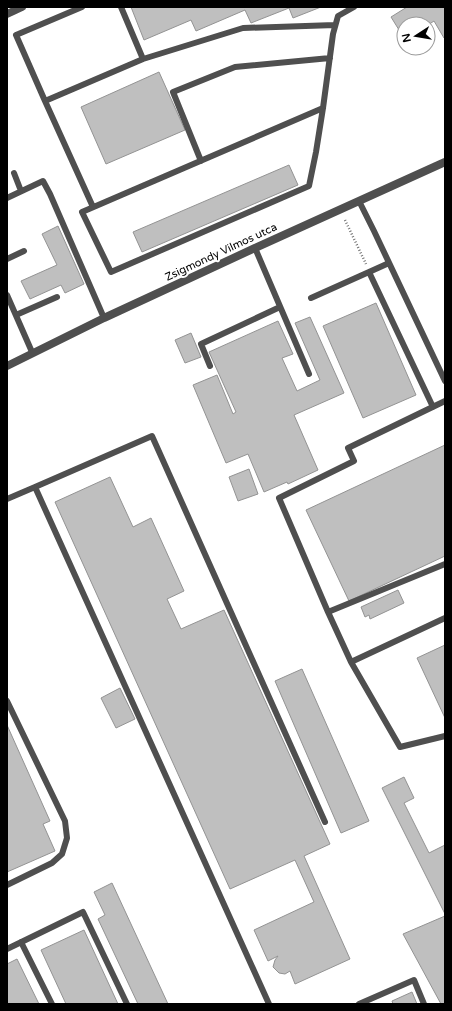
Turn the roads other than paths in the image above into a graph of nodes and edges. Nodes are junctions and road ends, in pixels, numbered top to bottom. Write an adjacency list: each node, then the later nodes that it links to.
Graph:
1 (22, 7): 5 (street)
2 (82, 7): 9 (lane)
3 (120, 7): 8 (lane)
4 (354, 7): 6 (lane)
5 (7, 14)
6 (335, 26): 7 (lane); 8 (lane)
7 (330, 58): 10 (lane); 11 (lane)
8 (143, 59): 9 (lane)
9 (45, 101): 17 (lane)
10 (323, 108): 11 (lane); 17 (lane)
11 (201, 161): 17 (lane)
12 (445, 162): 16 (street, Zsigmondy Vilmos utca)
13 (14, 173): 14 (lane)
14 (21, 191): 15 (lane); 28 (lane)
15 (7, 198)
16 (359, 201): 18 (street, Zsigmondy Vilmos utca); 21 (lane)
17 (93, 207)
18 (255, 248): 26 (lane); 28 (street, Zsigmondy Vilmos utca)
19 (24, 251): 20 (lane)
20 (7, 259)
21 (389, 263): 22 (lane); 33 (lane)
22 (369, 272): 25 (lane); 35 (lane)
23 (7, 295): 27 (lane)
24 (57, 297): 27 (lane)
25 (311, 298)
26 (280, 307): 31 (lane); 32 (lane)
27 (16, 315): 29 (lane)
28 (104, 318): 29 (street, Zsigmondy Vilmos utca)
29 (32, 352): 30 (street, Zsigmondy Vilmos utca)
30 (7, 366)
31 (210, 366)
32 (309, 374)
33 (445, 381)
34 (445, 401): 35 (lane)
35 (433, 407): 39 (lane)
36 (35, 487): 37 (lane); 44 (lane); 50 (lane)
37 (7, 499)
38 (445, 564): 39 (lane)
39 (328, 612): 41 (lane)
40 (445, 618): 41 (lane)
41 (351, 662): 43 (lane)
42 (7, 701): 45 (lane)
43 (445, 736)
44 (325, 822)
45 (7, 885)
46 (21, 942): 47 (lane); 48 (lane); 49 (lane)
47 (7, 949)
48 (52, 1004)
49 (127, 1004)
50 (269, 1004)
51 (359, 1004): 52 (lane)
52 (424, 1004)

